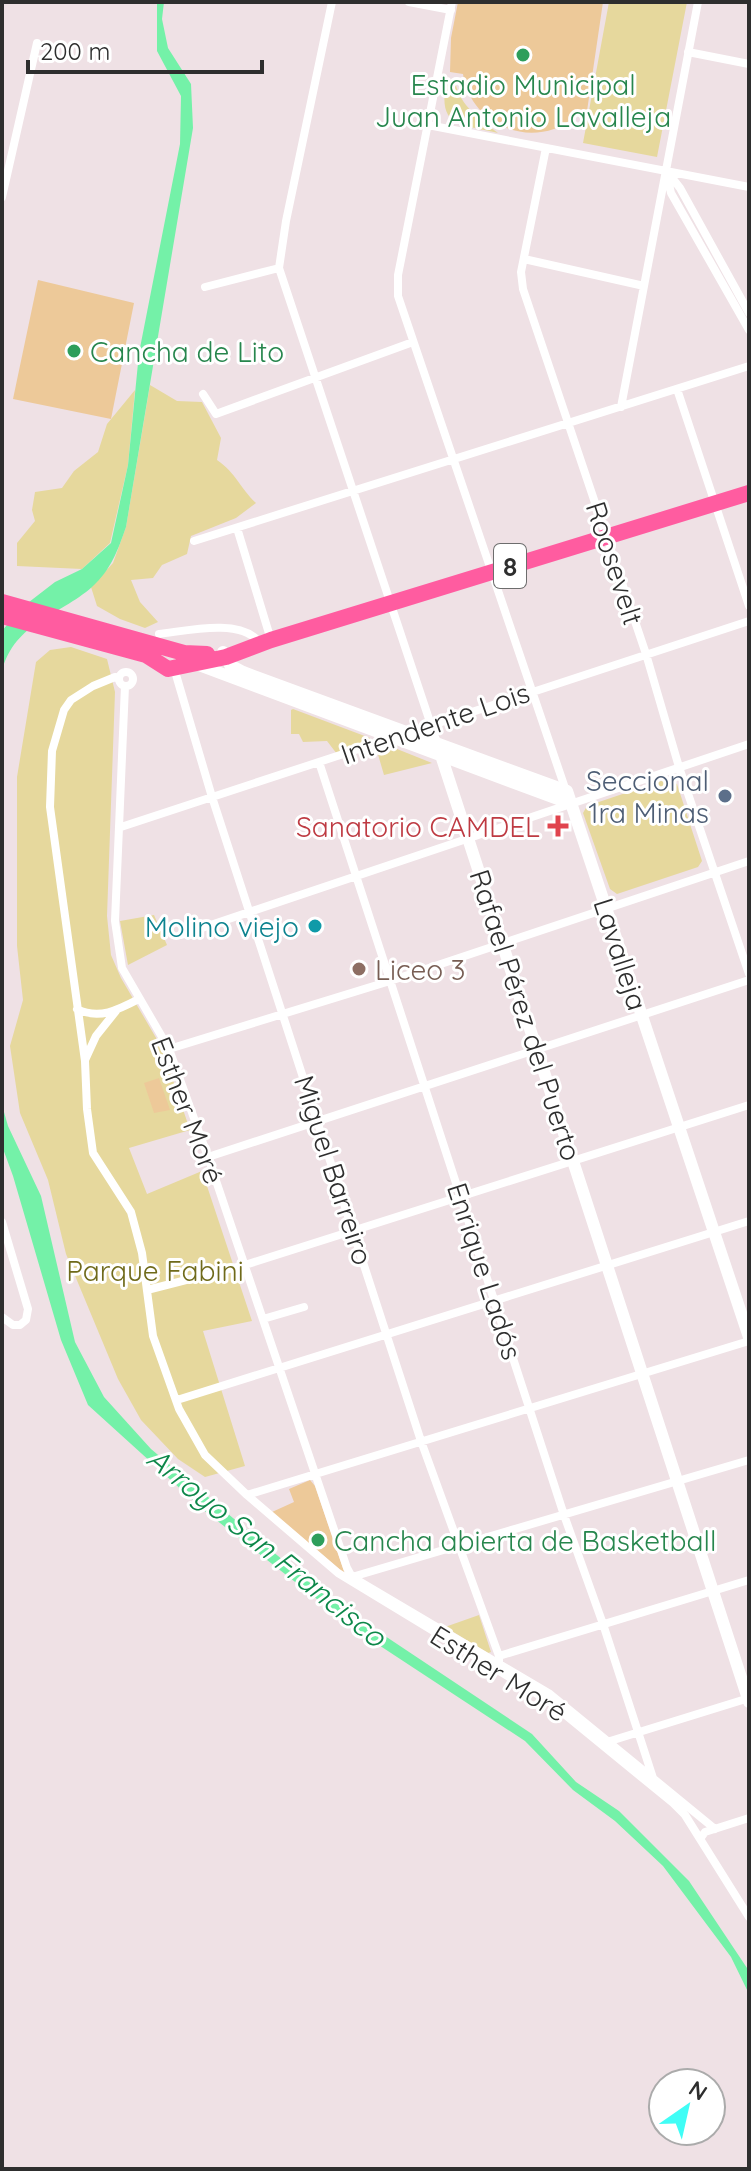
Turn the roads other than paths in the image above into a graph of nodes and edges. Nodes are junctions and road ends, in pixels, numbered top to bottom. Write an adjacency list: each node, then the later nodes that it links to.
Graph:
1 (332, 2): 15 (street, Rafael Pérez del Puerto)
2 (409, 2): 4 (street)
3 (698, 2): 6 (street)
4 (451, 6): 8 (street, Lavalleja)
5 (37, 43): 12 (street)
6 (688, 52): 7 (street); 10 (street)
7 (749, 64)
8 (428, 125): 9 (street); 20 (street, Lavalleja)
9 (546, 148): 10 (street); 14 (street, Roosevelt)
10 (666, 171): 11 (street); 13 (street); 16 (street)
11 (749, 187)
12 (2, 197)
13 (709, 251): 18 (street); 19 (street)
14 (524, 259): 16 (street); 26 (street, Roosevelt)
15 (279, 268): 17 (street); 22 (street, Rafael Pérez del Puerto)
16 (644, 286): 25 (street)
17 (205, 287)
18 (749, 313)
19 (749, 330)
20 (413, 342): 22 (street); 27 (street, Lavalleja)
21 (749, 366): 23 (street)
22 (317, 377): 24 (street); 28 (street, Rafael Pérez del Puerto)
23 (677, 389): 25 (street); 30 (street)
24 (203, 394)
25 (621, 407): 26 (street)
26 (569, 422): 27 (street); 32 (street, Roosevelt)
27 (452, 460): 28 (street); 34 (street, Lavalleja)
28 (354, 491): 31 (street); 36 (street, Rafael Pérez del Puerto)
29 (749, 493): 30 (highway, 8)
30 (715, 503): 32 (highway, 8); 37 (street)
31 (237, 528): 33 (street); 41 (street)
32 (606, 537): 34 (highway, 8); 42 (street, Roosevelt)
33 (194, 541)
34 (492, 572): 36 (highway, 8); 47 (street, Lavalleja)
35 (2, 602): 40 (highway, 8)
36 (391, 603): 41 (highway, 8); 48 (street, Rafael Pérez del Puerto)
37 (749, 606)
38 (2, 616): 40 (highway, 8)
39 (749, 621): 42 (street, Intendente Lois)
40 (112, 639): 43 (highway, 8)
41 (264, 640): 43 (street); 44 (highway, 8)
42 (646, 654): 47 (street, Intendente Lois); 54 (street, Roosevelt)
43 (168, 655): 44 (highway, 8); 45 (highway, 8); 55 (street, Miguel Barreiro)
44 (224, 655): 45 (highway, 8); 46 (main road)
45 (196, 664): 46 (main road)
46 (266, 685): 49 (main road); 50 (main road)
47 (532, 691): 48 (street, Intendente Lois); 56 (street, Lavalleja)
48 (431, 725): 49 (street, Intendente Lois); 52 (street, Rafael Pérez del Puerto)
49 (409, 733): 50 (street, Intendente Lois); 52 (main road)
50 (395, 737): 52 (main road); 53 (street, Intendente Lois)
51 (749, 744): 54 (street)
52 (439, 749): 56 (main road); 58 (main road, Rafael Pérez del Puerto)
53 (319, 762): 55 (street, Intendente Lois); 61 (street, Enrique Ladós)
54 (679, 767): 56 (street); 60 (street, Roosevelt)
55 (212, 797): 57 (street, Intendente Lois); 63 (street, Miguel Barreiro)
56 (569, 798): 58 (street); 62 (main road, Lavalleja)
57 (121, 827): 68 (street, Esther Moré); 69 (street, Esther Moré)
58 (468, 838): 61 (street); 65 (main road, Rafael Pérez del Puerto)
59 (749, 861): 60 (street)
60 (716, 872): 62 (street); 66 (street, Roosevelt)
61 (356, 876): 63 (street); 67 (street, Enrique Ladós)
62 (606, 909): 65 (street); 71 (main road, Lavalleja)
63 (249, 912): 64 (street); 72 (street, Miguel Barreiro)
64 (181, 935)
65 (501, 944): 67 (street); 74 (main road, Rafael Pérez del Puerto)
66 (749, 977): 71 (street)
67 (390, 981): 72 (street); 76 (street, Enrique Ladós)
68 (139, 999): 70 (street); 73 (street, Esther Moré)
69 (77, 1009): 70 (street); 75 (street, Esther Moré)
70 (117, 1011): 75 (street)
71 (641, 1015): 74 (street); 79 (main road, Lavalleja)
72 (283, 1016): 73 (street); 78 (street, Miguel Barreiro)
73 (169, 1049): 80 (street, Esther Moré)
74 (537, 1049): 76 (street); 81 (main road, Rafael Pérez del Puerto)
75 (85, 1061): 89 (street, Esther Moré)
76 (425, 1086): 78 (street); 82 (street, Enrique Ladós)
77 (749, 1105): 79 (street)
78 (318, 1122): 80 (street); 85 (street, Miguel Barreiro)
79 (679, 1127): 81 (street); 86 (main road, Lavalleja)
80 (208, 1157): 87 (street, Esther Moré)
81 (573, 1161): 82 (street); 88 (main road, Rafael Pérez del Puerto)
82 (460, 1197): 85 (street); 90 (street, Enrique Ladós)
83 (749, 1221): 86 (street)
84 (2, 1222): 92 (street)
85 (353, 1230): 87 (street); 94 (street, Miguel Barreiro)
86 (714, 1232): 88 (street); 95 (main road, Lavalleja)
87 (245, 1265): 89 (street); 93 (street, Esther Moré)
88 (607, 1265): 90 (street); 97 (main road, Rafael Pérez del Puerto)
89 (147, 1290): 98 (street, Esther Moré)
90 (494, 1301): 94 (street); 99 (street, Enrique Ladós)
91 (304, 1307): 93 (street)
92 (2, 1317)
93 (263, 1319): 96 (street, Esther Moré)
94 (387, 1334): 96 (street); 100 (street, Miguel Barreiro)
95 (749, 1339): 97 (street)
96 (278, 1368): 98 (street); 102 (street, Esther Moré)
97 (642, 1373): 99 (street); 103 (main road, Rafael Pérez del Puerto)
98 (177, 1400): 104 (street, Esther Moré)
99 (529, 1407): 100 (street); 105 (street, Enrique Ladós)
100 (421, 1441): 102 (street); 106 (street, Miguel Barreiro)
101 (749, 1460): 103 (street)
102 (314, 1474): 104 (street); 107 (street, Esther Moré)
103 (678, 1483): 105 (street); 109 (main road, Rafael Pérez del Puerto)
104 (247, 1495): 107 (street, Esther Moré)
105 (564, 1515): 106 (street); 110 (street, Enrique Ladós)
106 (459, 1546): 107 (street); 111 (street, Miguel Barreiro)
107 (351, 1579): 111 (street, Esther Moré)
108 (749, 1580): 109 (street)
109 (713, 1591): 110 (street); 112 (main road, Rafael Pérez del Puerto)
110 (603, 1624): 111 (street); 113 (street, Enrique Ladós)
111 (499, 1663): 114 (street, Esther Moré)
112 (749, 1700): 113 (street)
113 (639, 1733): 114 (street); 115 (street, Enrique Ladós)
114 (606, 1742): 115 (street, Esther Moré); 118 (street, Esther Moré)
115 (653, 1779): 117 (street, Esther Moré)
116 (749, 1818): 117 (street)
117 (715, 1829): 118 (street)
118 (700, 1839): 119 (street, Esther Moré)
119 (749, 1917)

